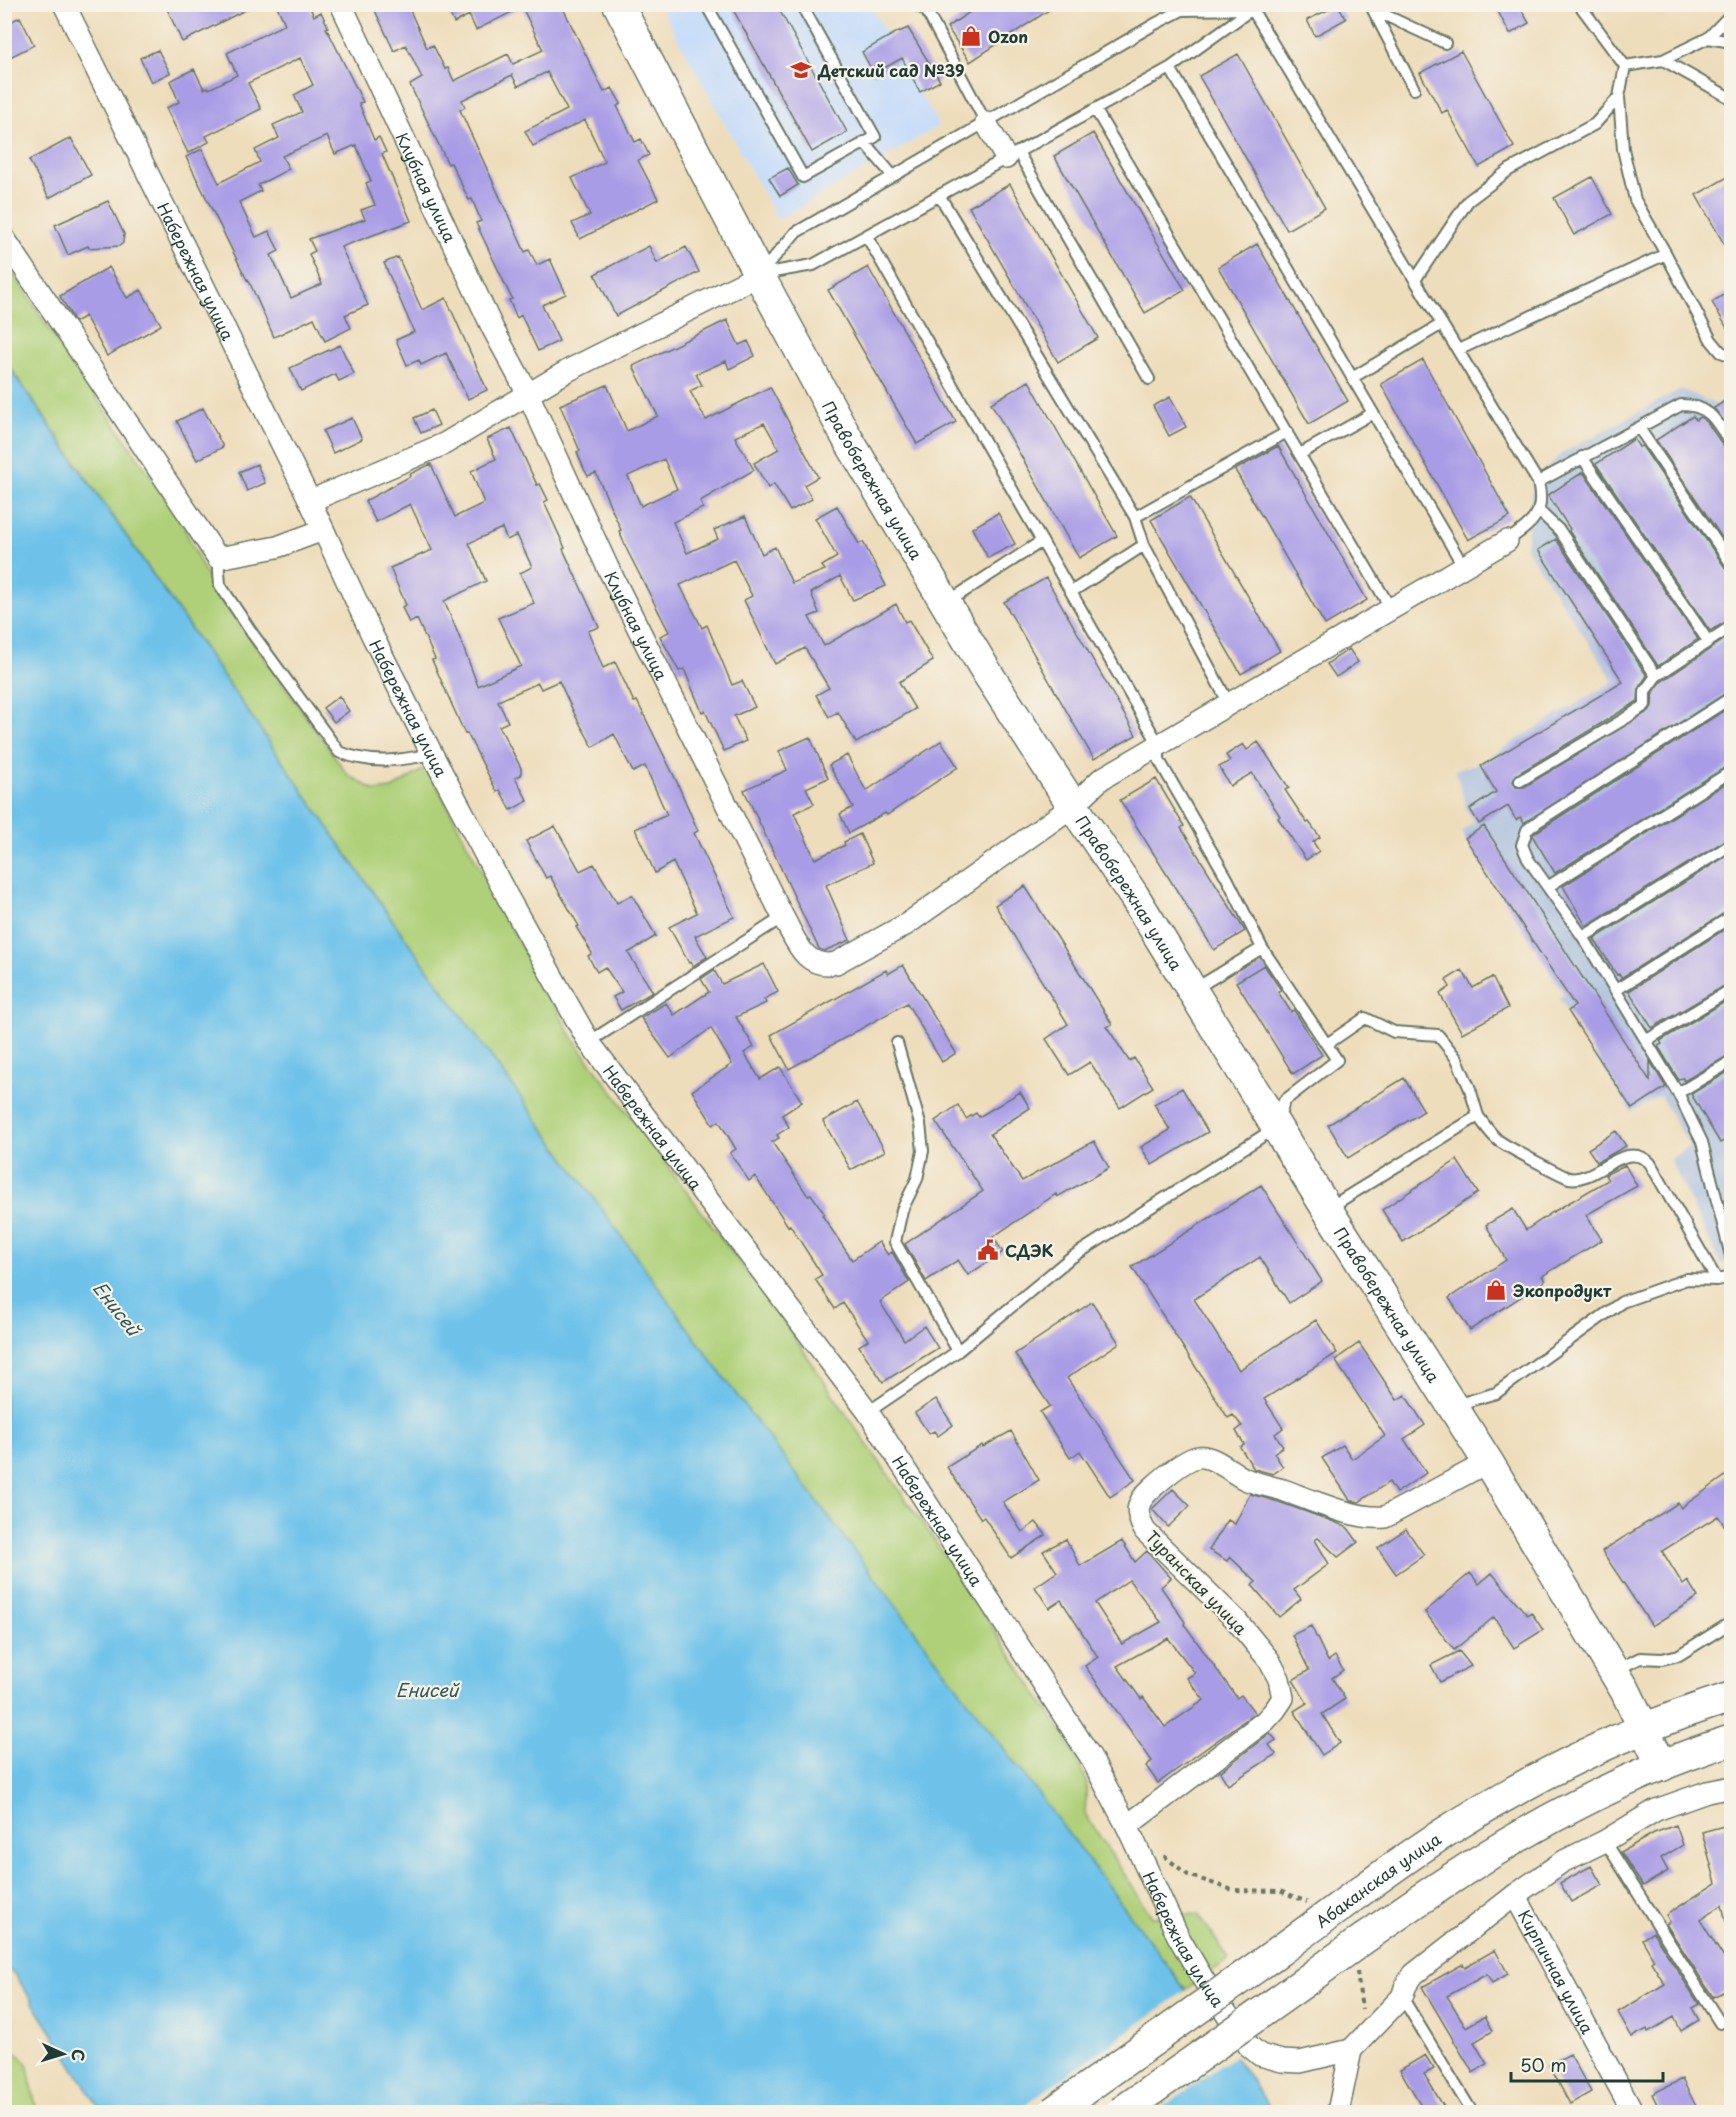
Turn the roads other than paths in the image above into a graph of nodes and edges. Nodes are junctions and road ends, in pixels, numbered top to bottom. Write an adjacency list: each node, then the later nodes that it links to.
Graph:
1 (64, 4): 46 (street, Набережная улица)
2 (341, 4): 38 (street, Клубная улица)
3 (618, 4): 31 (street, Правобережная улица)
4 (710, 4): 24 (lane)
5 (801, 4): 24 (lane)
6 (913, 4): 9 (lane)
7 (1264, 4): 11 (lane)
8 (1579, 4): 17 (lane)
9 (931, 7): 23 (lane)
10 (1372, 7): 15 (lane); 19 (lane)
11 (1252, 9): 18 (lane); 23 (lane); 32 (lane)
12 (1731, 13): 13 (lane)
13 (1708, 38): 14 (lane); 16 (lane)
14 (1731, 42)
15 (1445, 43)
16 (1663, 60): 17 (lane); 21 (lane)
17 (1625, 66): 20 (lane)
18 (1170, 68): 22 (lane); 36 (lane)
19 (1414, 89)
20 (1619, 97): 30 (lane); 32 (lane)
21 (1731, 99)
22 (1095, 109): 25 (lane); 41 (lane)
23 (986, 123): 25 (street); 26 (lane)
24 (864, 142): 26 (lane)
25 (1012, 155): 27 (lane); 37 (lane)
26 (893, 176): 31 (lane)
27 (939, 195): 28 (lane); 48 (lane)
28 (866, 235): 31 (lane); 50 (lane)
29 (4, 238): 53 (street)
30 (1666, 254): 34 (lane); 35 (lane)
31 (759, 275): 38 (street); 57 (street, Правобережная улица)
32 (1415, 280): 33 (lane)
33 (1442, 324): 34 (lane); 36 (lane)
34 (1458, 350): 45 (lane)
35 (1731, 356)
36 (1352, 378): 39 (lane)
37 (1149, 379)
38 (528, 394): 46 (street); 72 (street, Клубная улица)
39 (1373, 413): 43 (lane); 55 (lane)
40 (1639, 428): 42 (lane); 44 (lane); 54 (lane)
41 (1287, 432): 43 (lane); 48 (lane)
42 (1731, 446)
43 (1300, 454): 58 (lane)
44 (1582, 457): 45 (lane); 60 (lane)
45 (1538, 482): 47 (lane)
46 (310, 501): 49 (street, Набережная улица)
47 (1539, 511): 51 (lane); 61 (lane)
48 (1136, 517): 52 (lane)
49 (322, 530): 53 (street); 65 (street, Набережная улица)
50 (1042, 541): 56 (lane); 57 (lane)
51 (1507, 541): 55 (street, Клубная улица)
52 (1144, 545): 56 (lane); 63 (lane)
53 (218, 558): 65 (lane)
54 (1731, 565)
55 (1464, 567): 58 (street, Клубная улица)
56 (1071, 592): 64 (lane)
57 (945, 603): 68 (street, Правобережная улица)
58 (1392, 609): 63 (street, Клубная улица)
59 (1731, 626): 60 (lane)
60 (1708, 641): 61 (lane)
61 (1656, 676): 67 (lane)
62 (1731, 697): 70 (lane)
63 (1229, 704): 64 (street, Клубная улица)
64 (1159, 745): 68 (street, Клубная улица); 74 (lane)
65 (432, 754): 79 (street, Набережная улица)
66 (1731, 771): 70 (lane)
67 (1520, 781)
68 (1073, 806): 72 (street, Клубная улица); 76 (street, Правобережная улица)
69 (1731, 844): 73 (lane)
70 (1549, 886): 73 (lane)
71 (1731, 916): 77 (lane)
72 (783, 917): 79 (lane)
73 (1583, 937): 77 (lane)
74 (1262, 948): 76 (lane); 81 (lane)
75 (1731, 989): 78 (lane)
76 (1192, 990): 85 (street, Правобережная улица)
77 (1616, 990): 78 (lane)
78 (1647, 1040): 83 (lane)
79 (589, 1042): 94 (street, Набережная улица)
80 (897, 1043): 92 (lane)
81 (1327, 1044): 84 (lane); 85 (lane)
82 (1731, 1061): 83 (lane)
83 (1678, 1093): 88 (lane)
84 (1478, 1116): 86 (lane); 91 (lane)
85 (1277, 1127): 86 (street, Правобережная улица); 92 (lane)
86 (1327, 1209): 93 (street, Правобережная улица)
87 (1731, 1212): 88 (lane)
88 (1719, 1217): 89 (lane)
89 (1731, 1260)
90 (1731, 1277): 91 (lane)
91 (1717, 1280): 93 (lane)
92 (958, 1350): 94 (lane)
93 (1452, 1406): 95 (street, Правобережная улица)
94 (868, 1412): 103 (street, Набережная улица)
95 (1488, 1462): 97 (street, Правобережная улица); 103 (street, Туранская улица)
96 (1731, 1622): 97 (lane)
97 (1613, 1671): 99 (street, Правобережная улица)
98 (1731, 1697): 99 (street, Абаканская улица)
99 (1645, 1728): 101 (street, Правобережная улица); 109 (street, Абаканская улица, bridge)
100 (1731, 1740): 101 (street)
101 (1662, 1766): 110 (street, bridge)
102 (1731, 1787): 104 (street)
103 (1127, 1826): 108 (street, Набережная улица)
104 (1605, 1841): 105 (street); 107 (lane)
105 (1515, 1895): 106 (street); 113 (street, Кирпичная улица)
106 (1402, 1997): 108 (street); 112 (lane)
107 (1720, 2023)
108 (1351, 2050): 111 (street)
109 (1053, 2112)
110 (1121, 2112)
111 (1338, 2112)
112 (1472, 2112)
113 (1633, 2112)

